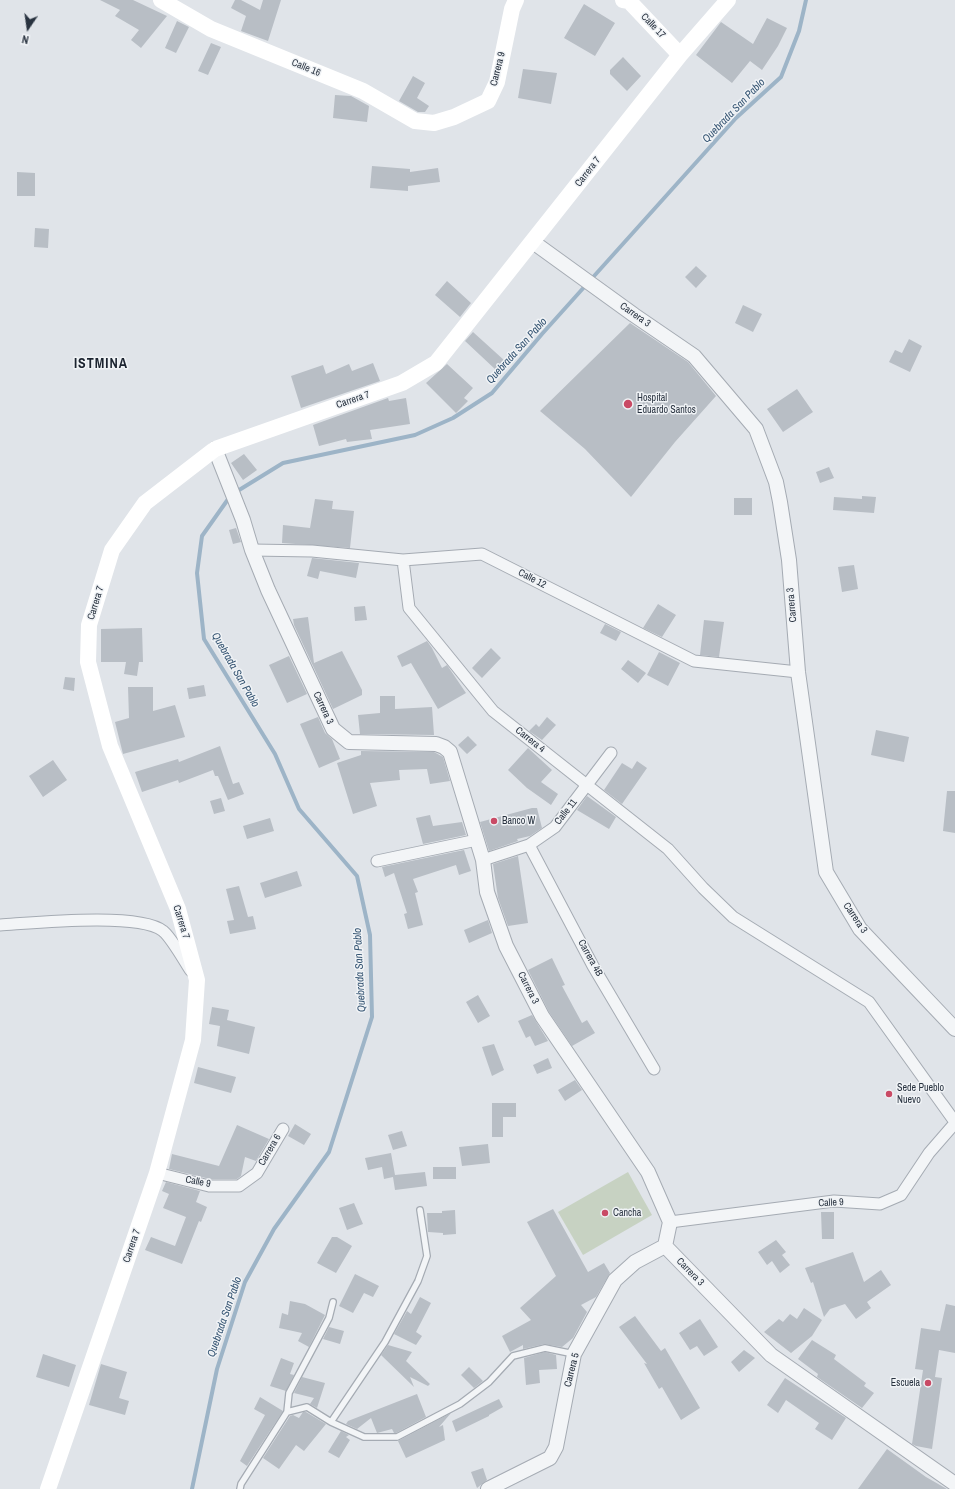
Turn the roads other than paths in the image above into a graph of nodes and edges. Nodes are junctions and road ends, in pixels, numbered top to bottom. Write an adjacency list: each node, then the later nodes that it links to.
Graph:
1 (161, 0): 6 (main road, Calle 16)
2 (516, 0): 6 (main road, Carrera 9)
3 (627, 0): 5 (main road, Calle 17)
4 (728, 0): 5 (main road, Carrera 7)
5 (680, 55): 7 (main road, Carrera 7)
6 (454, 118)
7 (533, 242): 8 (main road, Carrera 7); 11 (street, Carrera 3)
8 (215, 449): 9 (street, Carrera 3); 19 (main road, Carrera 7)
9 (252, 550): 10 (street, Calle 12); 14 (street, Carrera 3)
10 (403, 560): 11 (street, Calle 12); 13 (street, Carrera 4)
11 (798, 672): 20 (street, Carrera 3)
12 (611, 753): 13 (street, Calle 11)
13 (586, 786): 15 (street, Calle 11); 22 (street, Carrera 4)
14 (477, 840): 16 (street, Carrera 3); 17 (street)
15 (529, 845): 16 (street, Calle 11); 21 (street, Carrera 4B)
16 (483, 860): 27 (street, Carrera 3)
17 (378, 861)
18 (0, 925): 19 (street)
19 (198, 980): 24 (main road, Carrera 7)
20 (955, 1029)
21 (654, 1069)
22 (955, 1123): 27 (street, Calle 9)
23 (283, 1129): 25 (street, Carrera 6)
24 (157, 1173): 25 (street, Calle 9); 34 (main road, Carrera 7)
25 (239, 1186)
26 (420, 1210): 32 (lane)
27 (670, 1222): 28 (street)
28 (665, 1246): 30 (street, Carrera 5); 33 (street, Carrera 3)
29 (333, 1302): 31 (lane)
30 (574, 1354): 32 (lane); 36 (street, Carrera 5)
31 (287, 1412): 32 (lane); 35 (lane)
32 (331, 1422)
33 (955, 1484)
34 (48, 1489)
35 (240, 1489)
36 (488, 1489)

